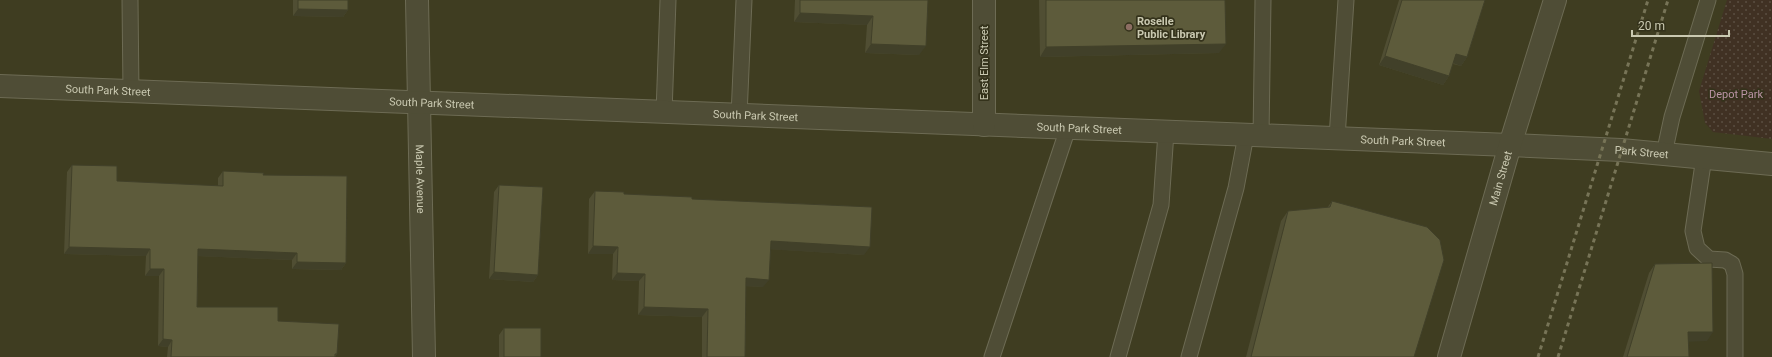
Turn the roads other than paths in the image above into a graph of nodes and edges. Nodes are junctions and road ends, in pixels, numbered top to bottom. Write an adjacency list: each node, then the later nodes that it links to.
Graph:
1 (130, 0): 11 (lane)
2 (417, 0): 12 (street, Maple Avenue)
3 (668, 0): 13 (lane)
4 (744, 0): 14 (lane)
5 (984, 0): 15 (street, East Elm Street)
6 (1263, 0): 18 (lane)
7 (1346, 0): 19 (lane)
8 (1555, 0): 20 (street, Main Street)
9 (1708, 0): 21 (lane)
10 (0, 86): 11 (street, South Park Street)
11 (131, 92): 12 (street, South Park Street)
12 (419, 104): 13 (street, South Park Street); 24 (street, Maple Avenue)
13 (664, 113): 14 (street, South Park Street)
14 (739, 116): 15 (street, South Park Street)
15 (984, 125): 16 (street, South Park Street)
16 (1068, 128): 17 (street, South Park Street); 25 (lane)
17 (1166, 132): 18 (street, South Park Street); 26 (lane)
18 (1254, 135): 19 (street, South Park Street); 27 (lane)
19 (1336, 138): 20 (street, South Park Street)
20 (1510, 145): 21 (street, Park Street); 28 (street, Main Street)
21 (1664, 154): 22 (street, Park Street)
22 (1704, 157): 23 (street, Park Street); 29 (lane)
23 (1772, 164)
24 (424, 357)
25 (992, 357)
26 (1118, 357)
27 (1189, 357)
28 (1449, 357)
29 (1735, 357)

